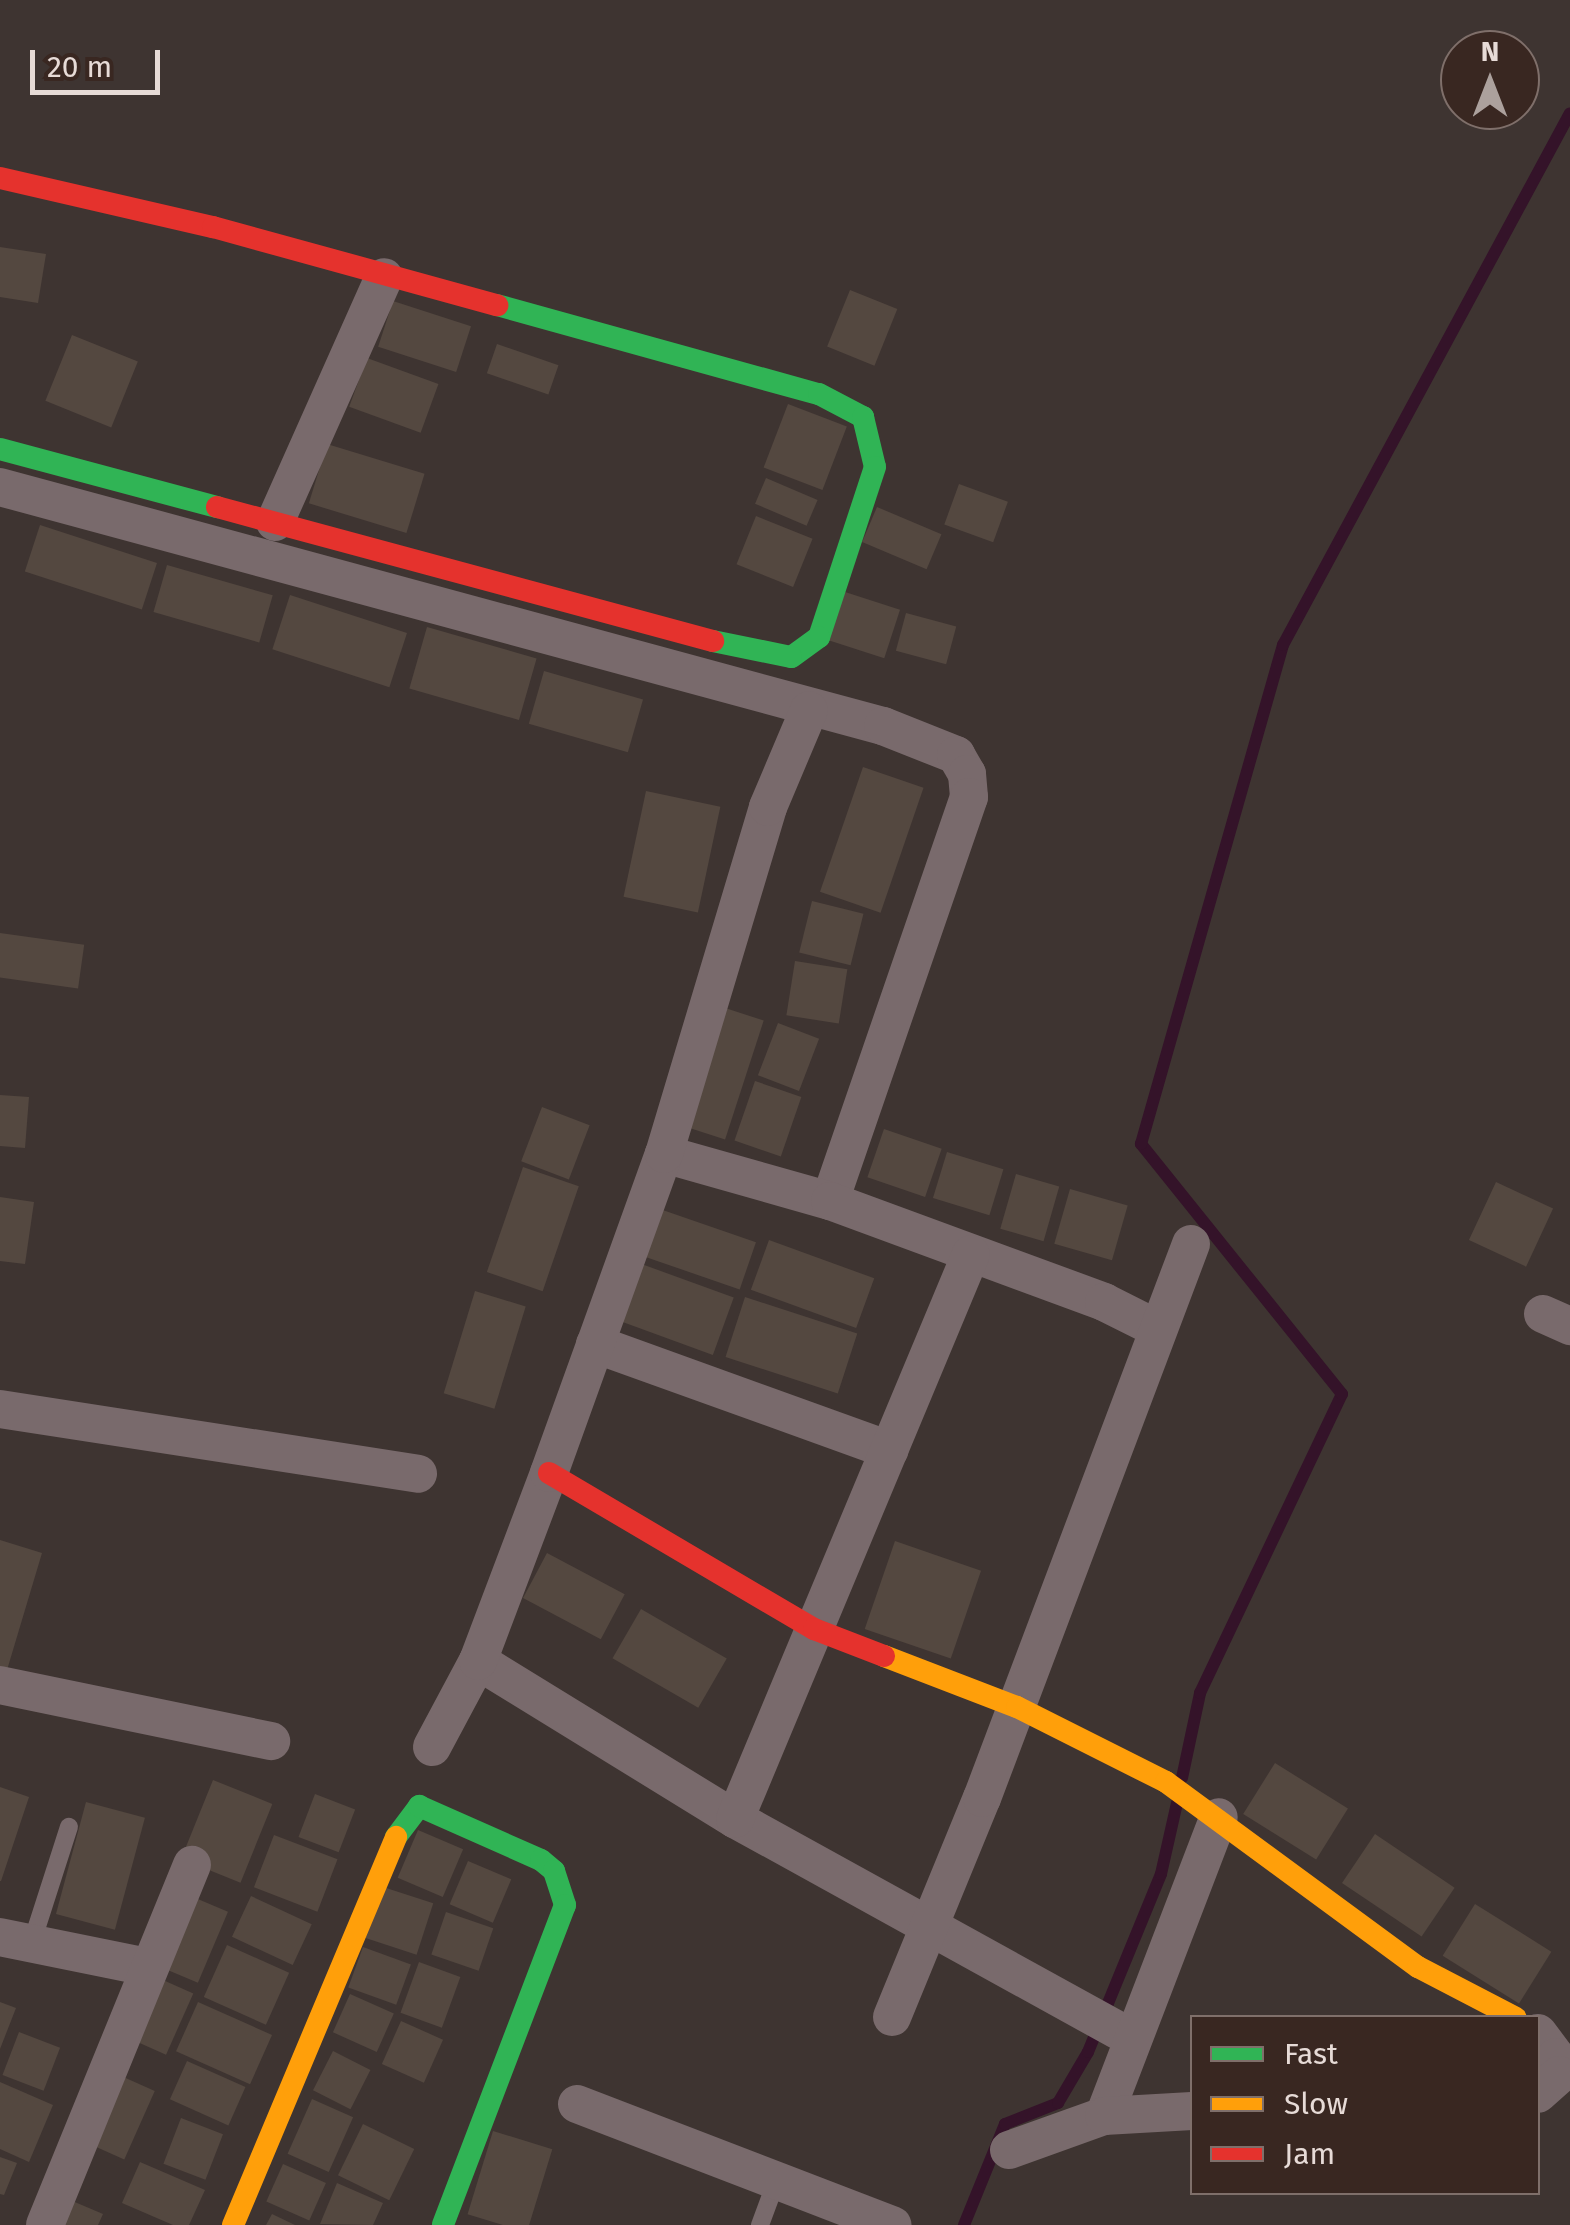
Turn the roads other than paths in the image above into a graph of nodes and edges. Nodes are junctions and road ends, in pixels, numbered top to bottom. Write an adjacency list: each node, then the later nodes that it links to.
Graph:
1 (0, 178): 2 (street)
2 (384, 276): 5 (street); 5 (street)
3 (0, 449): 5 (street)
4 (0, 487): 6 (street)
5 (275, 522)
6 (809, 710): 7 (street); 8 (street)
7 (664, 1154): 8 (street); 12 (street)
8 (830, 1201): 10 (street)
9 (1192, 1244): 11 (street)
10 (971, 1254): 11 (street); 14 (street)
11 (1158, 1330): 20 (street)
12 (595, 1344): 14 (street); 15 (street)
13 (0, 1409): 16 (street)
14 (889, 1450): 17 (street)
15 (550, 1473): 17 (street); 18 (street)
16 (418, 1474)
17 (814, 1629): 20 (street); 24 (street)
18 (478, 1661): 22 (street); 24 (street)
19 (0, 1684): 21 (street)
20 (1017, 1706): 23 (street); 27 (street)
21 (272, 1741)
22 (432, 1746)
23 (1209, 1810): 30 (street); 32 (street)
24 (736, 1820): 27 (street)
25 (69, 1826): 28 (lane)
26 (192, 1865): 29 (street)
27 (928, 1929): 31 (street); 32 (street)
28 (16, 1940): 29 (street)
29 (148, 1966): 40 (street)
30 (1510, 2015)
31 (892, 2016)
32 (1109, 2027): 37 (street)
33 (1540, 2036): 34 (street)
34 (1540, 2092)
35 (578, 2104): 39 (street)
36 (1190, 2111): 37 (street)
37 (1104, 2116): 38 (street)
38 (1009, 2150)
39 (777, 2178): 43 (lane); 44 (street)
40 (45, 2225)
41 (233, 2225): 42 (street)
42 (443, 2225)
43 (760, 2225)
44 (893, 2225)

